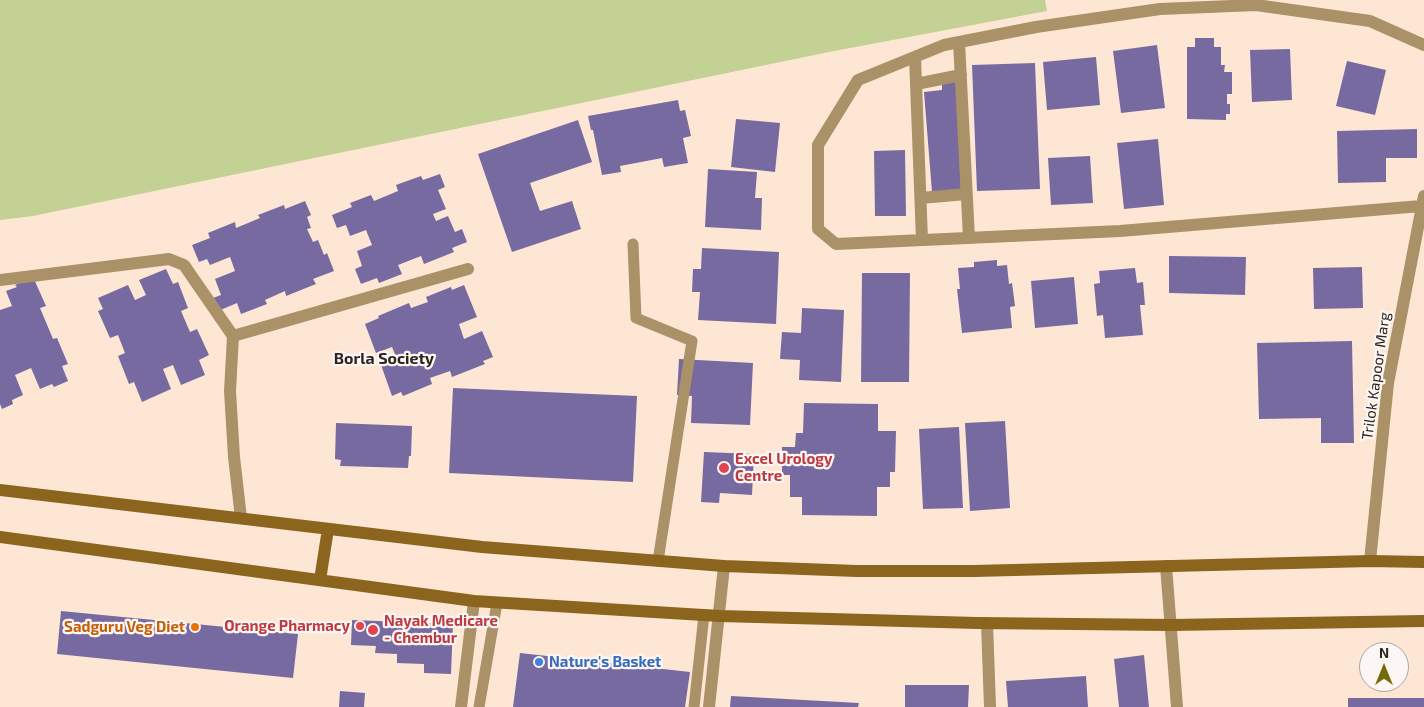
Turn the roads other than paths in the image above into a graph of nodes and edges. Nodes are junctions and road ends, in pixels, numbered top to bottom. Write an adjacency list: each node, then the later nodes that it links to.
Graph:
1 (959, 42): 2 (street); 3 (street); 4 (street)
2 (1424, 45)
3 (915, 57): 5 (street); 10 (street)
4 (961, 75): 5 (street); 6 (street)
5 (916, 84): 7 (street)
6 (966, 194): 7 (street); 9 (street)
7 (920, 198): 10 (street)
8 (1423, 201): 9 (street); 20 (street, Trilok Kapoor Marg)
9 (969, 238): 10 (street)
10 (922, 240)
11 (633, 244): 19 (lane)
12 (468, 269): 14 (street)
13 (0, 280): 14 (street)
14 (233, 336): 16 (street)
15 (0, 490): 16 (main road)
16 (241, 518): 17 (main road)
17 (328, 529): 19 (main road); 24 (main road)
18 (0, 537): 24 (main road)
19 (658, 561): 22 (main road)
20 (1370, 561): 21 (main road); 23 (main road)
21 (1424, 562)
22 (724, 566): 23 (main road); 28 (street)
23 (1166, 566): 31 (street)
24 (320, 580): 25 (main road)
25 (474, 601): 26 (main road); 32 (street)
26 (497, 603): 27 (main road); 33 (lane)
27 (704, 615): 28 (main road); 34 (lane)
28 (720, 616): 30 (main road); 35 (street)
29 (1424, 621): 31 (main road)
30 (988, 623): 31 (main road); 36 (street)
31 (1171, 625): 37 (street)
32 (461, 707)
33 (479, 707)
34 (694, 707)
35 (710, 707)
36 (990, 707)
37 (1177, 707)

